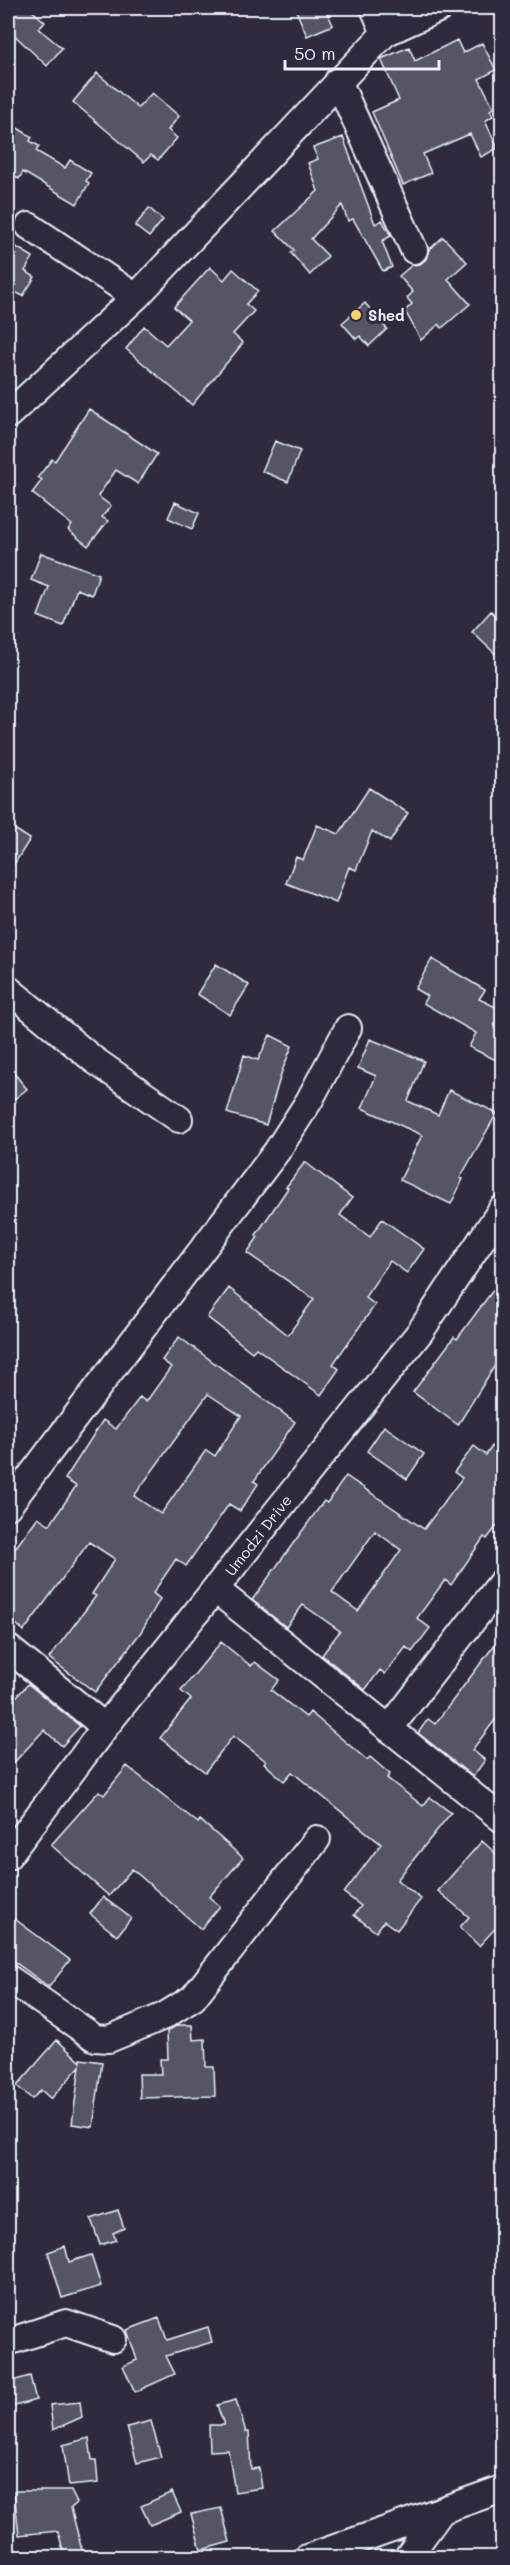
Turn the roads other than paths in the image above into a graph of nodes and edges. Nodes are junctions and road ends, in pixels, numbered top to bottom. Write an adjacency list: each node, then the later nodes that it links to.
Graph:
1 (374, 8): 3 (street)
2 (440, 8): 3 (street)
3 (385, 33): 4 (street)
4 (338, 81): 6 (street); 7 (street)
5 (29, 226): 7 (street)
6 (414, 250)
7 (136, 297): 8 (street)
8 (8, 415)
9 (8, 989): 11 (street)
10 (348, 1028): 13 (street)
11 (179, 1119)
12 (502, 1209): 15 (street, Umodzi Drive)
13 (8, 1506)
14 (502, 1582): 18 (street)
15 (215, 1589): 17 (street, Umodzi Drive); 18 (street)
16 (8, 1648): 17 (street)
17 (105, 1727): 21 (street, Umodzi Drive)
18 (389, 1729): 19 (street)
19 (502, 1820)
20 (317, 1839): 22 (street)
21 (8, 1856)
22 (8, 1978)
23 (113, 2339): 24 (street)
24 (8, 2342)
25 (502, 2489): 26 (street)
26 (442, 2510): 27 (street); 28 (street)
27 (308, 2558)
28 (407, 2558)

